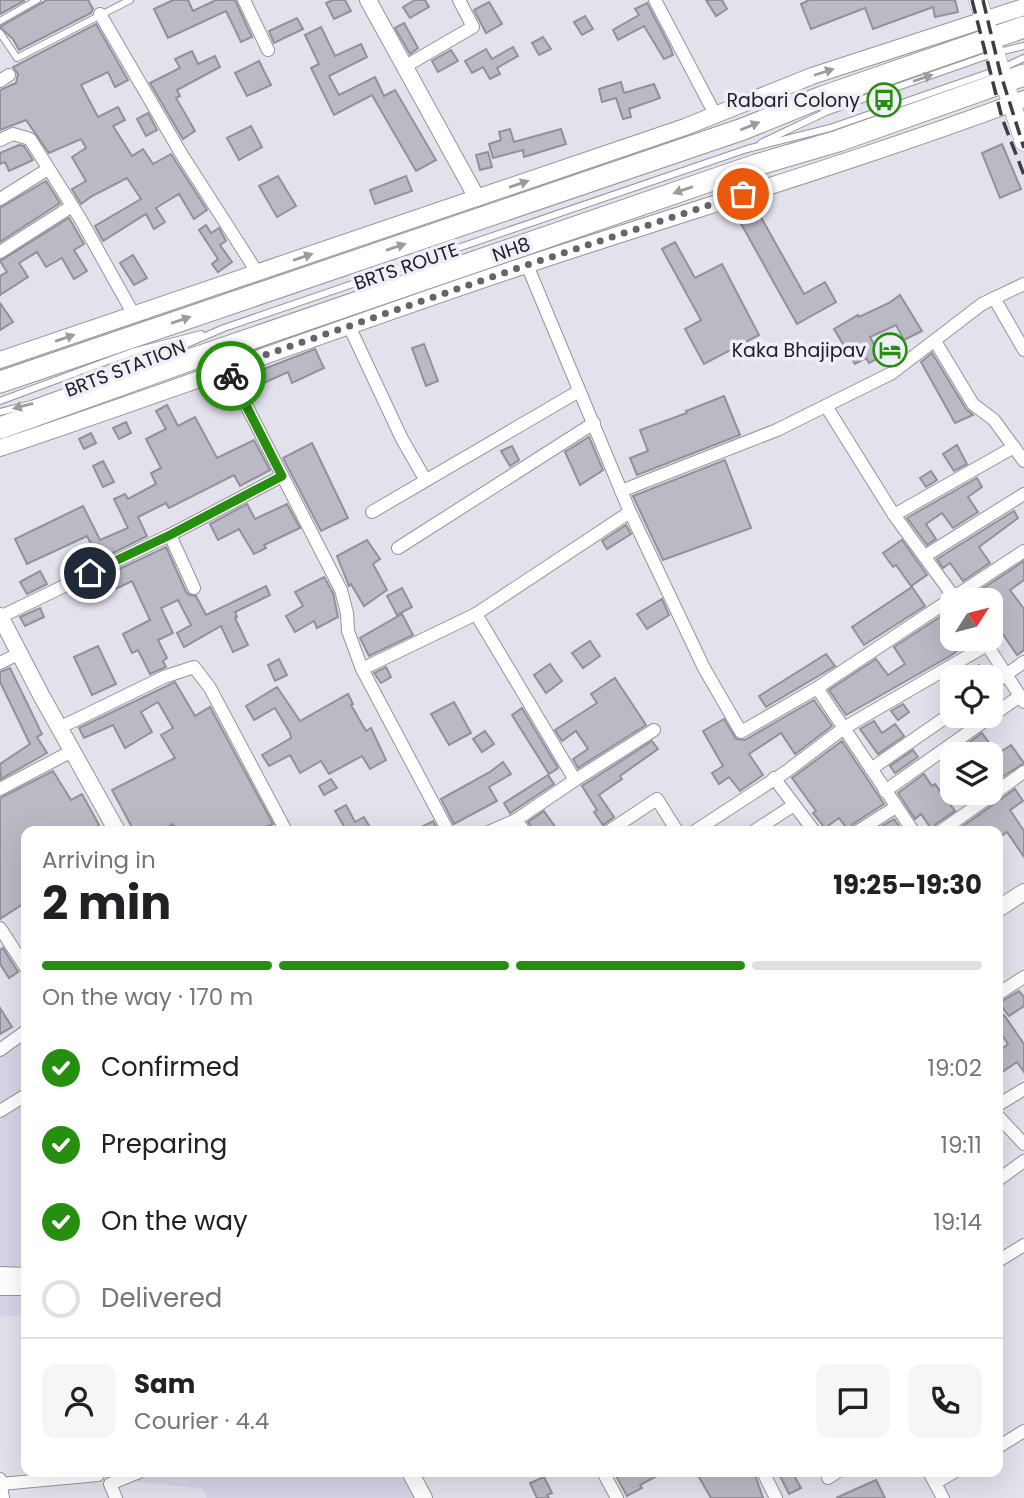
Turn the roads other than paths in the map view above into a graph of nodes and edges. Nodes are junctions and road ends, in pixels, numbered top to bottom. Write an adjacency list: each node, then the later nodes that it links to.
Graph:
1 (37, 0): 10 (lane)
2 (130, 0): 9 (lane)
3 (244, 0): 15 (street)
4 (368, 0): 17 (street)
5 (459, 0): 17 (street)
6 (655, 0): 19 (street)
7 (978, 0): 14 (main road)
8 (1024, 7): 14 (street)
9 (100, 14): 12 (lane); 29 (street)
10 (0, 21)
11 (1024, 27): 14 (main road)
12 (0, 33)
13 (1024, 46): 14 (lane)
14 (1002, 49): 16 (main road, NH8); 18 (main road); 19 (street, one-way to 14); 22 (lane); 45 (main road, NH8, one-way to 45)
15 (268, 51)
16 (969, 53): 22 (lane, one-way to 16); 39 (main road, NH8, one-way to 16)
17 (404, 67): 24 (street)
18 (1020, 104): 21 (main road); 28 (street)
19 (716, 116): 24 (street, one-way to 19)
20 (0, 140): 23 (street)
21 (1024, 142)
22 (747, 149): 34 (lane, BRTS ROUTE)
23 (48, 169): 25 (street); 26 (street)
24 (477, 198): 29 (street, one-way to 24)
25 (0, 199)
26 (72, 206): 27 (street); 32 (street)
27 (0, 252)
28 (527, 265): 33 (street); 40 (street)
29 (257, 272): 32 (street)
30 (1024, 284): 31 (street)
31 (994, 298): 35 (street); 36 (street)
32 (134, 315): 37 (street, one-way to 32)
33 (349, 326): 38 (street); 50 (street)
34 (224, 328): 41 (lane, BRTS STATION); 43 (lane, BRTS STATION, one-way to 43)
35 (935, 341): 42 (street); 46 (street)
36 (1024, 350)
37 (0, 360)
38 (227, 368): 47 (street); 49 (street)
39 (0, 382)
40 (579, 391): 44 (street); 50 (street)
41 (0, 401)
42 (826, 406): 51 (street); 55 (street)
43 (0, 412)
44 (594, 423): 51 (street); 57 (street)
45 (0, 428)
46 (1014, 447): 48 (street); 55 (street)
47 (0, 448)
48 (1024, 461)
49 (282, 476): 56 (street); 71 (street)
50 (425, 479): 53 (street)
51 (621, 491): 54 (street)
52 (1024, 494): 59 (street)
53 (372, 512)
54 (630, 512): 64 (street); 74 (street)
55 (894, 515): 59 (street)
56 (170, 535): 60 (street); 65 (street)
57 (398, 548)
58 (1024, 551): 62 (street)
59 (925, 556): 61 (street)
60 (194, 588)
61 (947, 588)
62 (971, 588)
63 (940, 609): 74 (street)
64 (476, 614): 71 (street); 84 (street)
65 (0, 617): 68 (street)
66 (970, 651): 78 (street)
67 (991, 651): 72 (street)
68 (18, 654): 70 (street); 77 (street)
69 (1024, 662): 72 (street)
70 (0, 663)
71 (362, 669): 92 (street)
72 (1006, 675): 73 (street); 75 (street)
73 (1003, 677)
74 (817, 688): 78 (street)
75 (1022, 699): 86 (street)
76 (940, 721): 81 (street)
77 (59, 727): 80 (street); 91 (street)
78 (844, 728): 81 (street); 83 (street)
79 (654, 730): 84 (street)
80 (72, 751): 85 (street); 90 (street)
81 (871, 769): 86 (street)
82 (1024, 772): 102 (street)
83 (774, 778): 87 (street); 97 (street)
84 (575, 780): 89 (street)
85 (0, 789)
86 (885, 791): 88 (street)
87 (794, 805): 98 (street); 99 (street)
88 (896, 807): 100 (street); 101 (street)
89 (516, 820): 93 (street); 94 (street)
90 (114, 826)
91 (283, 826)
92 (445, 826)
93 (502, 826)
94 (520, 826)
95 (616, 826): 96 (street)
96 (674, 826)
97 (702, 826)
98 (762, 826)
99 (810, 826)
100 (866, 826)
101 (909, 826)
102 (948, 826)
103 (1024, 892): 105 (street)
104 (1024, 905): 106 (street)
105 (1003, 906)
106 (1003, 918)
107 (2, 936): 108 (street)
108 (21, 961)
109 (1024, 977): 110 (street)
110 (1003, 991)
111 (21, 1035): 112 (street)
112 (0, 1050)
113 (1024, 1089): 115 (street)
114 (21, 1098): 116 (street)
115 (1003, 1102)
116 (0, 1111)
117 (1003, 1121): 118 (street)
118 (1024, 1144)
119 (1024, 1161): 120 (street)
120 (1003, 1176)
121 (1024, 1245): 122 (street)
122 (1003, 1258)
123 (0, 1275): 124 (street)
124 (21, 1276)
125 (0, 1287): 126 (street)
126 (21, 1287)
127 (1024, 1431): 128 (street)
128 (1003, 1444)
129 (66, 1477): 135 (street)
130 (127, 1477): 137 (street)
131 (413, 1477): 138 (street)
132 (606, 1477): 139 (street)
133 (766, 1477): 140 (street)
134 (932, 1477): 141 (street)
135 (0, 1481): 136 (street)
136 (3, 1498)
137 (116, 1498)
138 (424, 1498)
139 (617, 1498)
140 (776, 1498)
141 (943, 1498)

